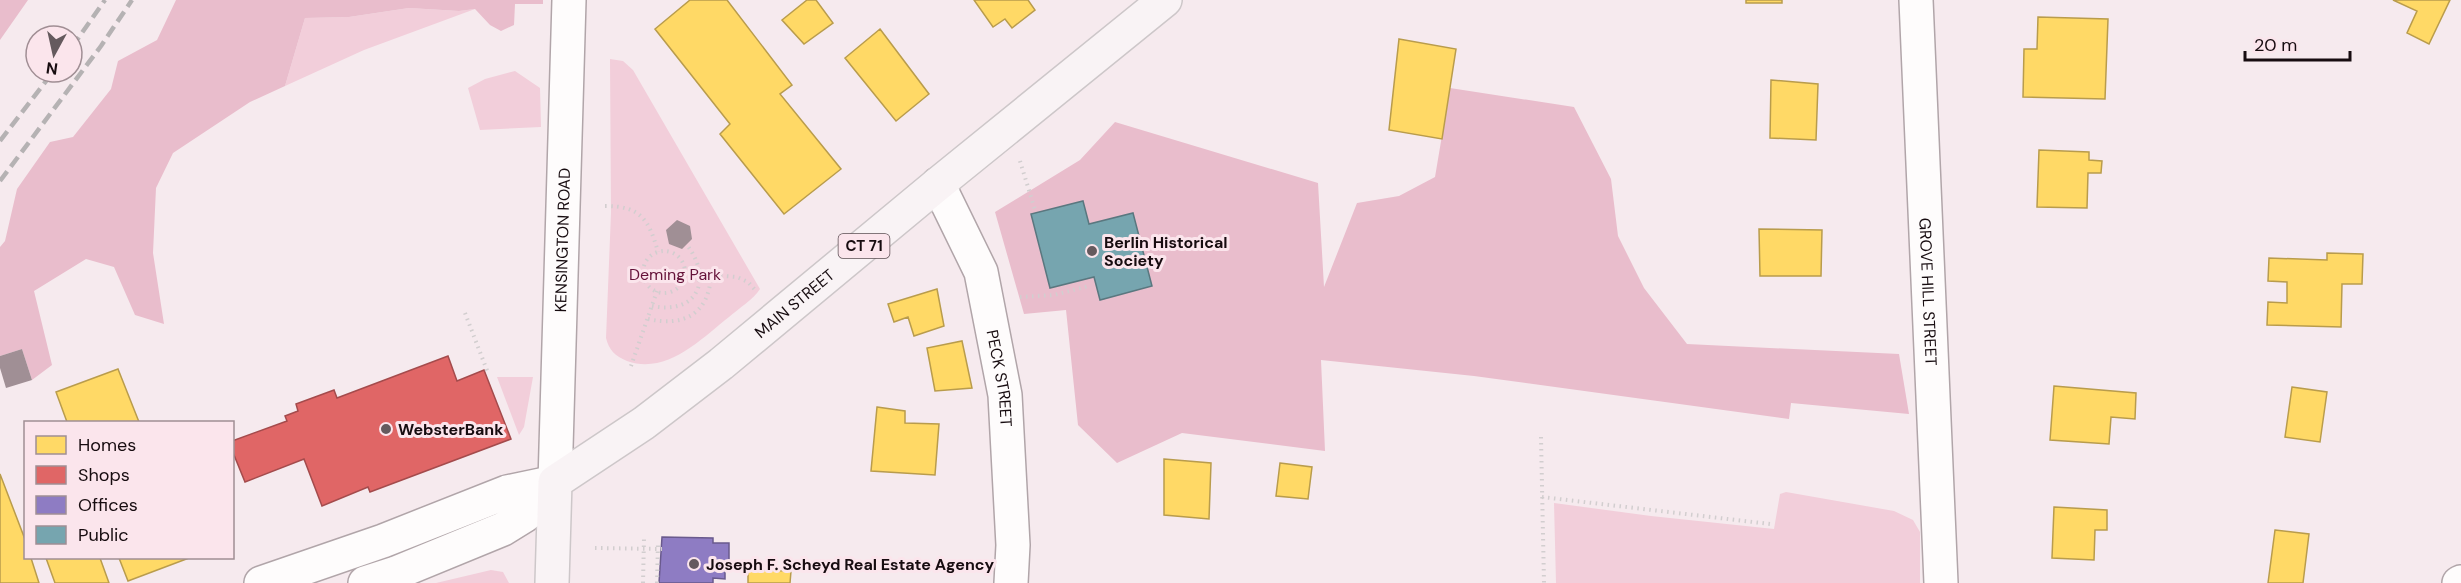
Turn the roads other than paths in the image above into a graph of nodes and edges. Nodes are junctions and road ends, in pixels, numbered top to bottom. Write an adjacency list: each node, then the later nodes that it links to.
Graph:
1 (569, 0): 5 (street, KENSINGTON ROAD)
2 (1165, 0): 4 (main road, MAIN STREET / CT 71)
3 (1916, 0): 12 (street, GROVE HILL STREET)
4 (938, 184): 5 (main road, MAIN STREET / CT 71); 11 (street, PECK STREET)
5 (555, 482): 6 (street, MAIN STREET); 7 (street, MAIN STREET); 10 (main road)
6 (383, 540): 7 (street); 8 (street, MAIN STREET)
7 (396, 573): 9 (street, MAIN STREET)
8 (261, 583)
9 (365, 583)
10 (552, 583)
11 (1011, 583)
12 (1941, 583)

